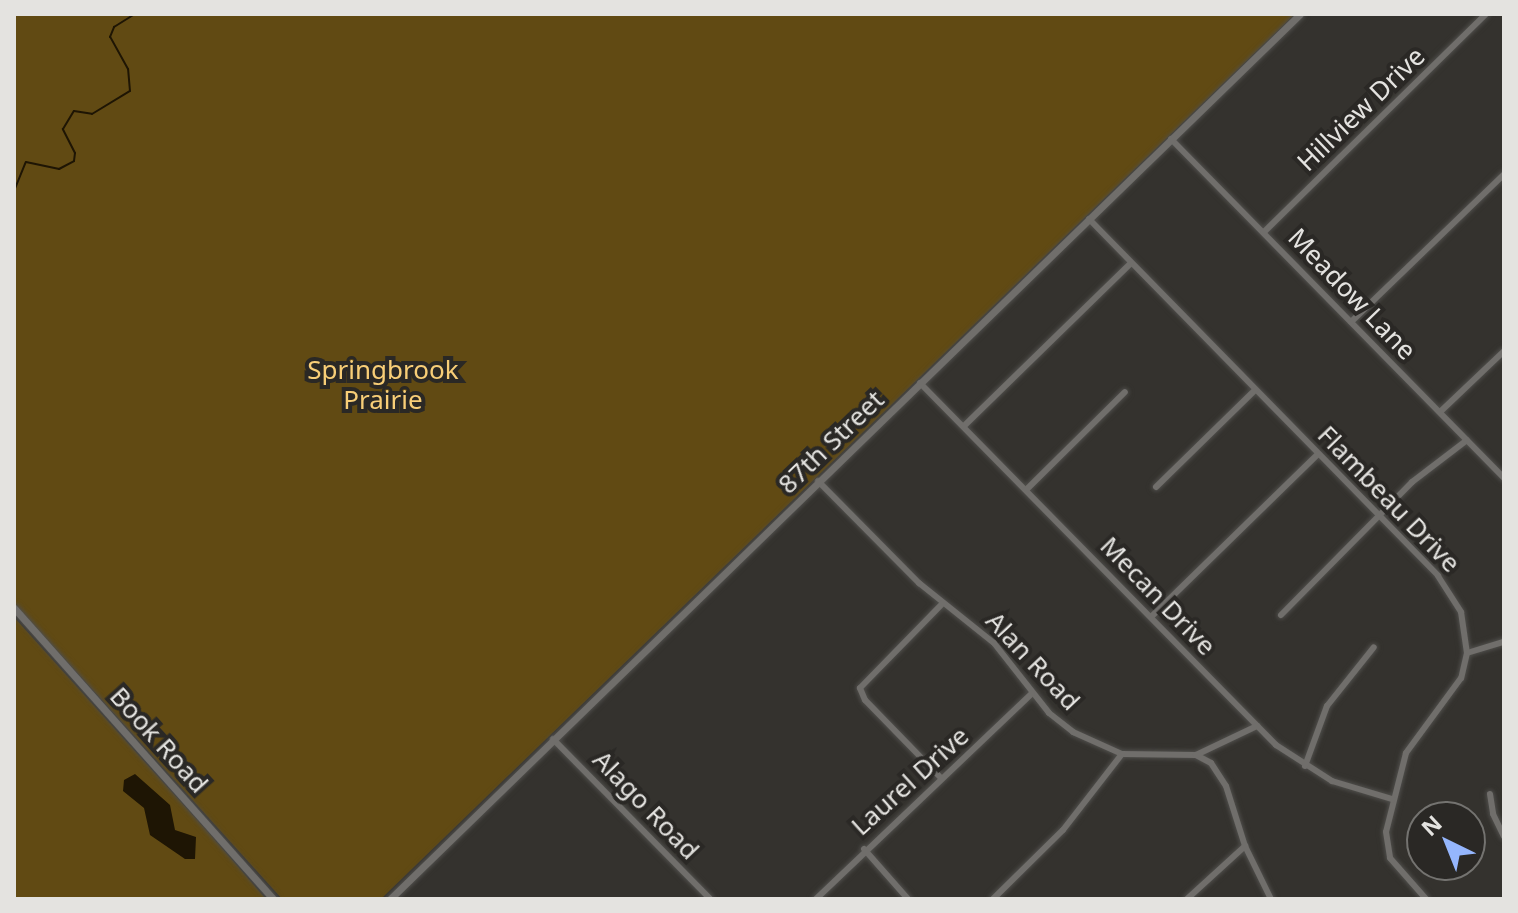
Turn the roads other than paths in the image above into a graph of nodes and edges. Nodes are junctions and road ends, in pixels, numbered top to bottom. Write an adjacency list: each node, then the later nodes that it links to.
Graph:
1 (1300, 14): 3 (street, 87th Street)
2 (1486, 14): 6 (street, Hillview Drive)
3 (1171, 139): 5 (street, 87th Street); 6 (street, Meadow Lane)
4 (1504, 174): 8 (street)
5 (1089, 219): 7 (street, Flambeau Drive); 10 (street, 87th Street)
6 (1264, 232): 8 (street, Meadow Lane)
7 (1131, 263): 11 (street, Flambeau Drive); 14 (street)
8 (1351, 322): 13 (street, Meadow Lane)
9 (1504, 351): 13 (street)
10 (920, 383): 14 (street, Mecan Drive); 18 (street, 87th Street)
11 (1255, 390): 16 (street, Flambeau Drive); 19 (street)
12 (1125, 392): 20 (street)
13 (1440, 412): 15 (street, Meadow Lane)
14 (964, 426): 20 (street, Mecan Drive)
15 (1467, 440): 17 (street, Meadow Lane); 21 (street)
16 (1318, 454): 21 (street, Flambeau Drive); 25 (street)
17 (1504, 478)
18 (818, 481): 22 (street, Alan Road); 31 (street, 87th Street)
19 (1156, 487)
20 (1026, 490): 25 (street, Mecan Drive)
21 (1380, 518): 24 (street); 28 (street, Flambeau Drive)
22 (943, 603): 29 (street, Alan Road); 35 (street)
23 (14, 608): 41 (street, Book Road)
24 (1281, 615)
25 (1151, 617): 30 (street, Mecan Drive)
26 (1504, 642): 28 (street)
27 (1374, 647): 34 (street)
28 (1467, 653): 37 (street, Flambeau Drive)
29 (1032, 693): 32 (street, Alan Road); 35 (street, Laurel Drive)
30 (1257, 726): 33 (street); 34 (street, Mecan Drive)
31 (553, 739): 42 (street, 87th Street); 43 (street, Alago Road)
32 (1122, 754): 33 (street, Alan Road); 46 (street)
33 (1196, 755): 39 (street)
34 (1305, 766): 37 (street, Mecan Drive)
35 (940, 777): 40 (street, Laurel Drive)
36 (1490, 794): 38 (street)
37 (1392, 799): 49 (street, Flambeau Drive)
38 (1504, 837)
39 (1245, 846): 47 (street); 48 (street)
40 (864, 849): 44 (street, Laurel Drive); 45 (street)
41 (273, 899)
42 (390, 899)
43 (710, 899)
44 (816, 899)
45 (908, 899)
46 (993, 899)
47 (1187, 899)
48 (1271, 899)
49 (1426, 899)

